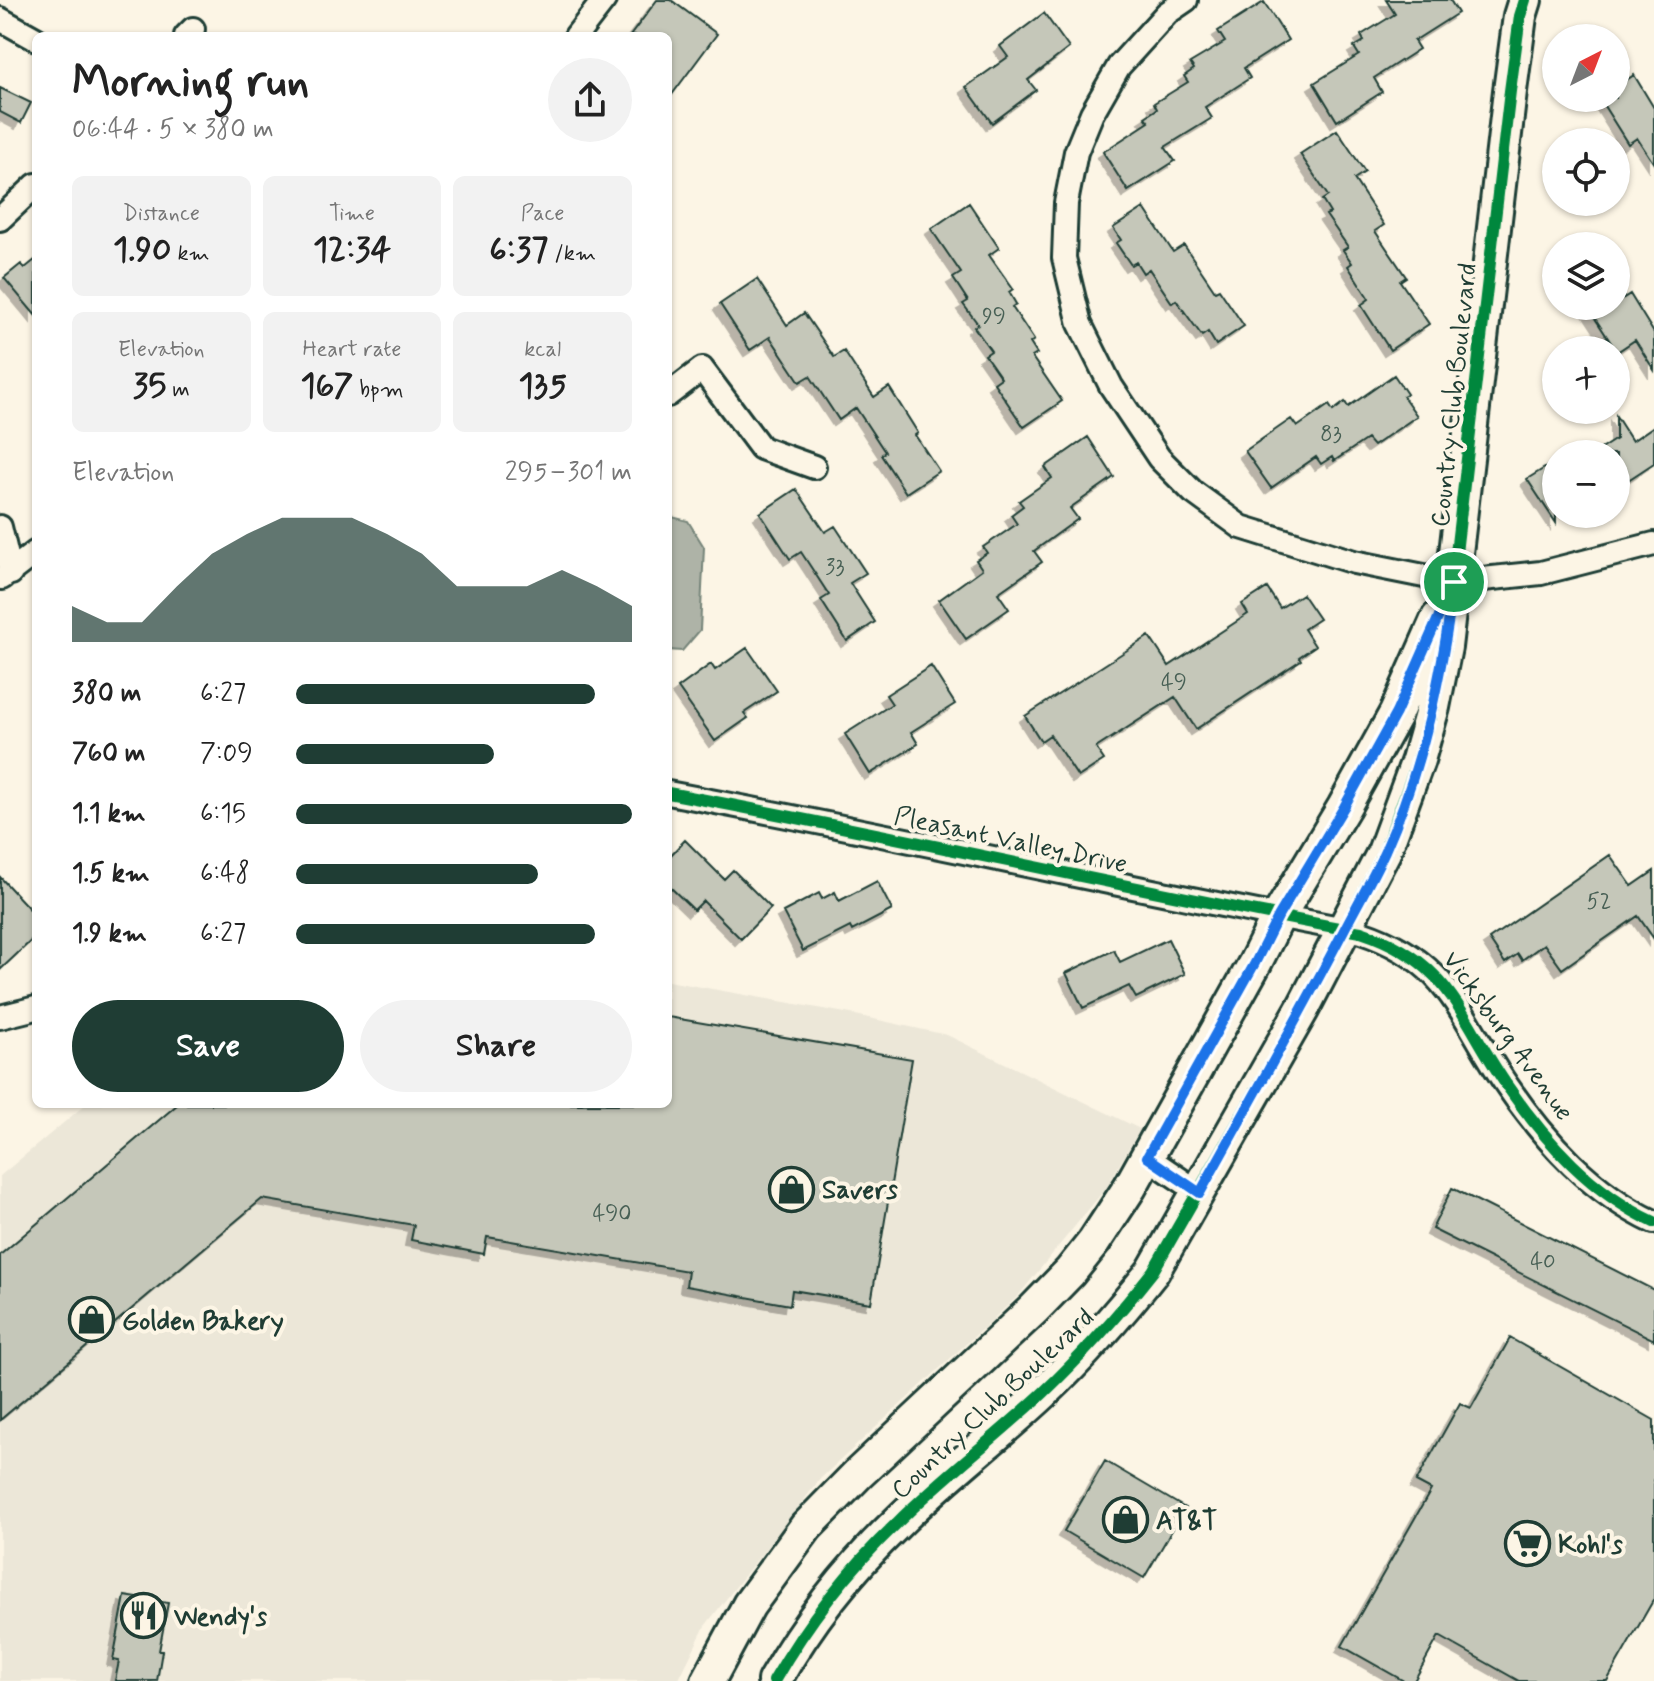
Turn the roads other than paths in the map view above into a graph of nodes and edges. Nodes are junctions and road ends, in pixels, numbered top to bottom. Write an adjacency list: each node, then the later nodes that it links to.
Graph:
1 (604, 0): 5 (street)
2 (1186, 0): 15 (street)
3 (1525, 0): 15 (street, Country Club Boulevard)
4 (0, 19): 6 (street)
5 (579, 32)
6 (32, 37)
7 (32, 189): 8 (street)
8 (0, 219)
9 (672, 392): 10 (street)
10 (814, 467)
11 (0, 527): 14 (street)
12 (1654, 544): 15 (street)
13 (32, 555): 14 (street)
14 (6, 576)
15 (1454, 582): 17 (street, Country Club Boulevard); 18 (street, Country Club Boulevard)
16 (672, 794): 17 (street, Pleasant Valley Drive)
17 (1279, 915): 18 (street, Pleasant Valley Drive); 21 (street, Country Club Boulevard)
18 (1345, 929): 22 (street, Country Club Boulevard); 23 (street, Vicksburg Avenue)
19 (32, 1009): 20 (street)
20 (0, 1017)
21 (1147, 1157): 22 (street); 24 (street, Country Club Boulevard)
22 (1200, 1193): 25 (street, Country Club Boulevard)
23 (1654, 1222)
24 (708, 1681)
25 (774, 1681)

